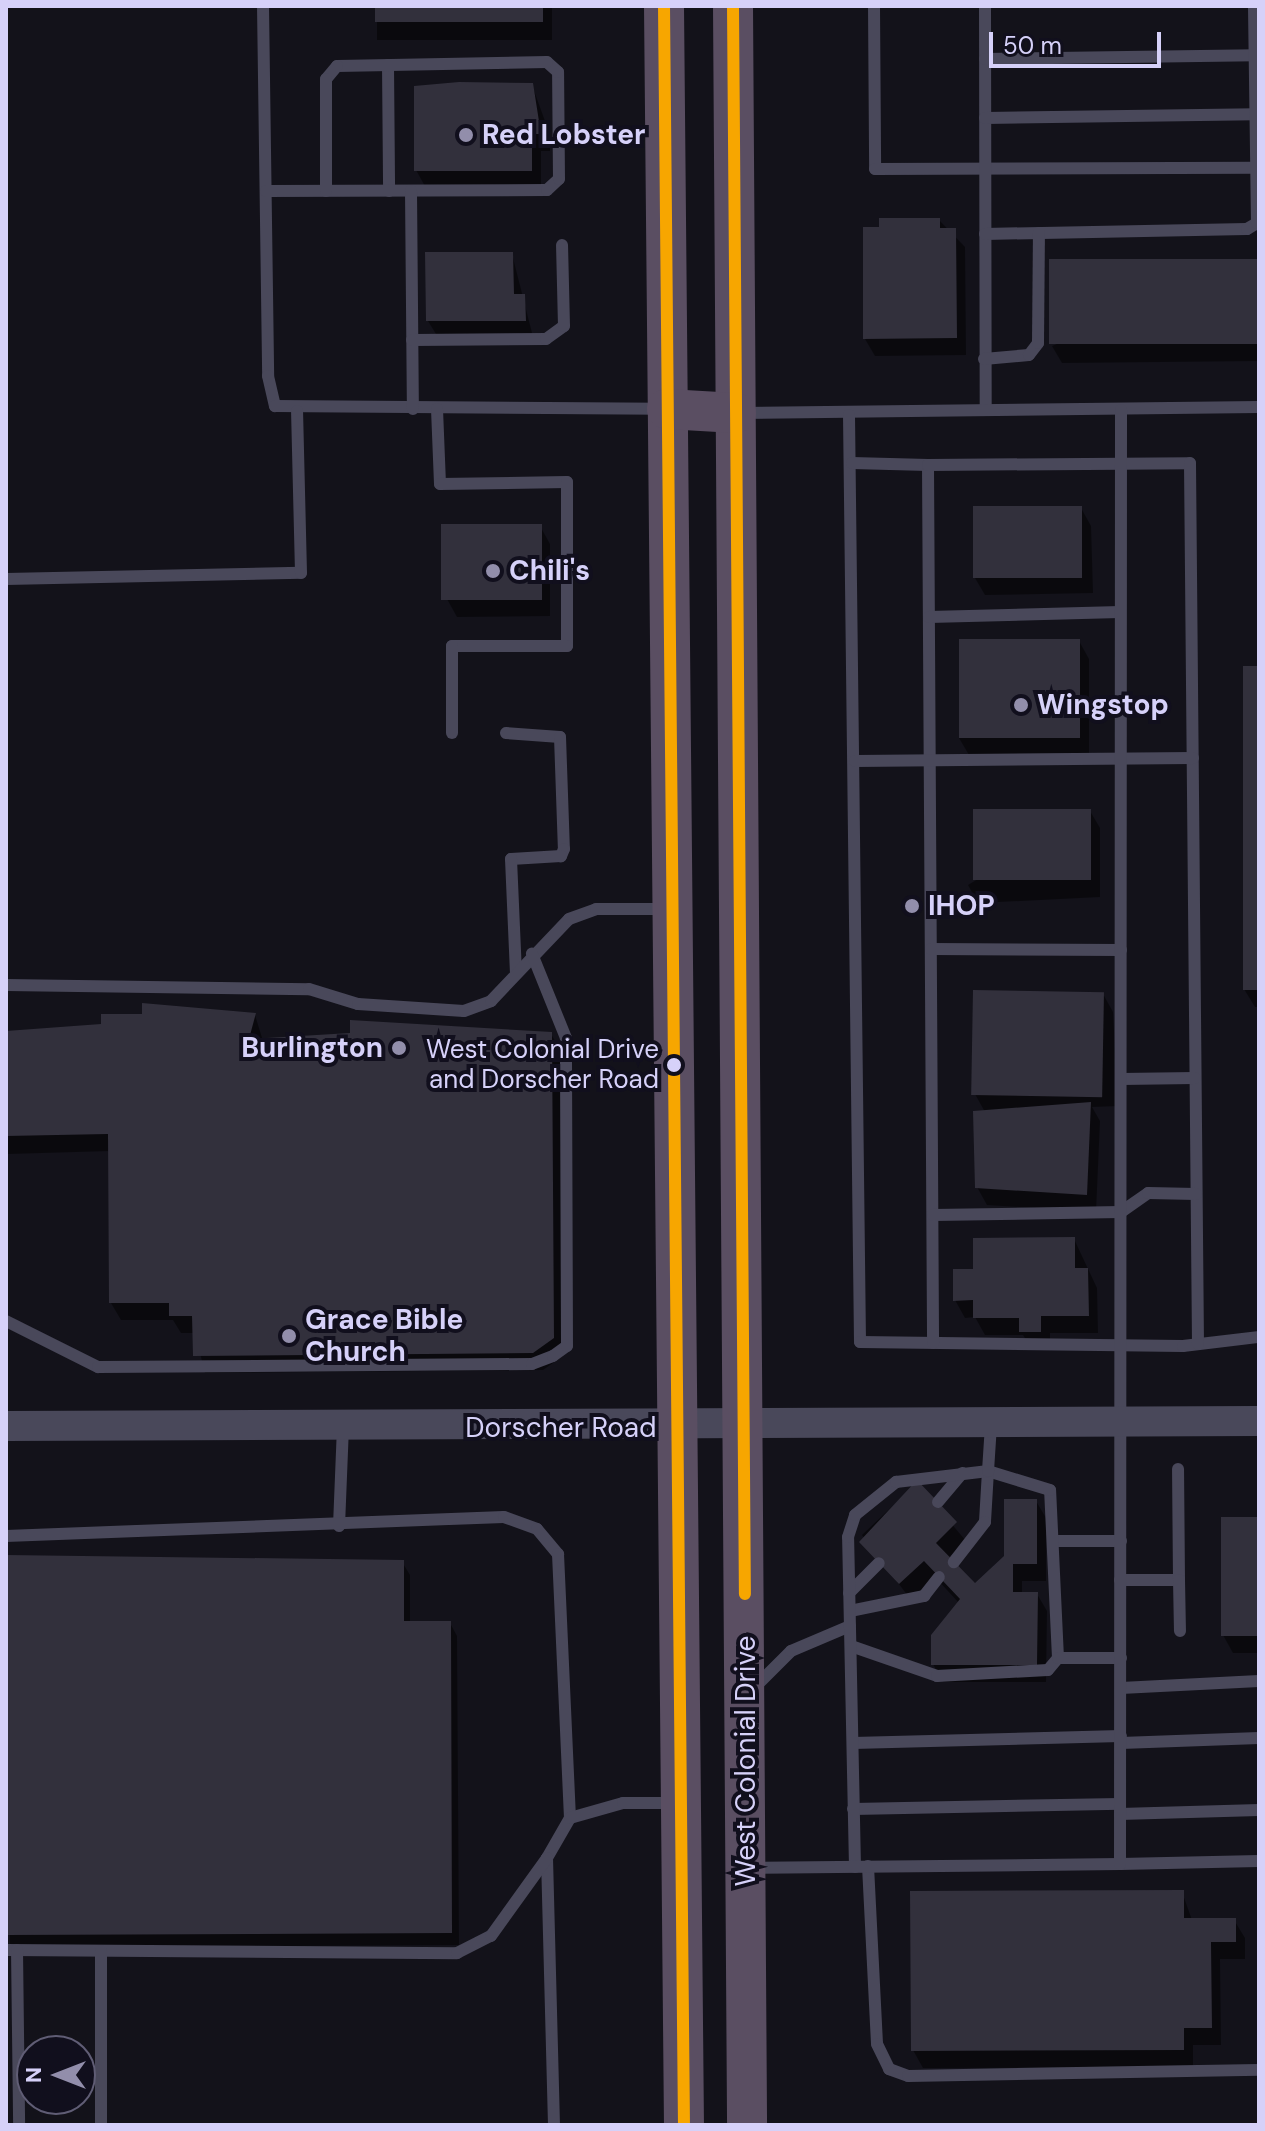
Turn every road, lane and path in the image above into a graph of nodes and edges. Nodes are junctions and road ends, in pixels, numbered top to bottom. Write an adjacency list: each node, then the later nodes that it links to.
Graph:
1 (263, 6): 14 (lane)
2 (664, 6): 26 (highway)
3 (733, 6): 30 (highway, West Colonial Drive)
4 (874, 6): 13 (lane)
5 (985, 6): 8 (lane)
6 (1254, 6): 7 (lane)
7 (1255, 55): 8 (lane); 10 (lane)
8 (985, 59): 11 (lane)
9 (388, 65): 15 (lane); 16 (lane); 17 (lane)
10 (1255, 114): 11 (lane); 12 (lane)
11 (985, 118): 13 (lane)
12 (1256, 168): 13 (lane); 18 (lane)
13 (985, 172): 19 (lane)
14 (266, 191): 15 (lane); 29 (lane)
15 (326, 191): 16 (lane)
16 (389, 191): 17 (lane)
17 (411, 191): 21 (lane)
18 (1039, 233): 19 (lane); 22 (lane)
19 (985, 234): 22 (lane)
20 (562, 245): 21 (lane)
21 (412, 340): 24 (lane)
22 (984, 359): 27 (lane)
23 (1259, 407): 28 (lane)
24 (413, 409): 25 (lane); 29 (lane)
25 (437, 409): 26 (lane); 38 (lane)
26 (667, 409): 30 (highway); 44 (highway)
27 (986, 409): 28 (lane); 31 (lane)
28 (1121, 410): 32 (lane)
29 (297, 411): 35 (lane)
30 (736, 413): 31 (lane); 65 (highway, West Colonial Drive)
31 (849, 415): 33 (lane)
32 (1119, 462): 34 (lane); 36 (lane); 41 (lane)
33 (852, 463): 34 (lane); 43 (lane)
34 (928, 465): 37 (lane)
35 (6, 579)
36 (1120, 612): 37 (lane); 40 (lane)
37 (929, 617): 42 (lane)
38 (452, 733)
39 (506, 733): 48 (lane)
40 (1120, 757): 41 (lane); 42 (lane); 46 (lane)
41 (1193, 758): 50 (lane)
42 (930, 759): 43 (lane); 45 (lane)
43 (855, 761): 57 (lane)
44 (671, 909): 47 (lane); 66 (highway)
45 (931, 949): 46 (lane); 54 (lane)
46 (1121, 950): 51 (lane)
47 (532, 954): 48 (lane); 55 (lane)
48 (516, 973): 49 (lane)
49 (6, 985)
50 (1195, 1078): 51 (lane); 52 (lane)
51 (1121, 1079): 53 (lane)
52 (1196, 1194): 53 (lane); 59 (lane)
53 (1121, 1212): 54 (lane); 58 (lane)
54 (933, 1215): 57 (lane)
55 (6, 1321)
56 (1259, 1337): 59 (lane)
57 (933, 1343): 58 (lane)
58 (1122, 1343): 59 (lane); 61 (lane)
59 (1198, 1344)
60 (1259, 1421): 61 (street, Dorscher Road)
61 (1122, 1423): 62 (street, Dorscher Road); 74 (lane)
62 (991, 1425): 65 (street, Dorscher Road); 68 (lane)
63 (6, 1426): 64 (street, Dorscher Road)
64 (343, 1427): 66 (street, Dorscher Road); 71 (lane)
65 (744, 1428): 66 (street, Dorscher Road); 89 (highway, West Colonial Drive)
66 (675, 1429): 93 (highway)
67 (1178, 1469): 79 (lane)
68 (988, 1471): 69 (lane); 73 (lane); 75 (lane)
69 (962, 1473): 70 (lane); 80 (lane)
70 (938, 1502)
71 (339, 1526): 72 (lane); 97 (lane)
72 (6, 1536)
73 (1058, 1541): 74 (lane); 85 (lane)
74 (1121, 1541): 78 (lane)
75 (954, 1562)
76 (879, 1563): 80 (lane)
77 (939, 1577): 81 (lane)
78 (1120, 1580): 79 (lane); 86 (lane)
79 (1179, 1580): 83 (lane)
80 (849, 1593): 81 (lane)
81 (850, 1611): 82 (lane)
82 (850, 1626): 84 (lane); 89 (lane)
83 (1180, 1631)
84 (851, 1646): 85 (lane); 92 (lane)
85 (1058, 1658): 86 (lane)
86 (1121, 1658): 88 (lane)
87 (1259, 1681): 88 (lane)
88 (1121, 1688): 91 (lane)
89 (746, 1699): 102 (highway, West Colonial Drive)
90 (1259, 1738): 91 (lane)
91 (1121, 1740): 92 (lane); 95 (lane)
92 (853, 1743): 94 (lane)
93 (680, 1803): 97 (lane); 109 (highway)
94 (853, 1809): 95 (lane); 101 (lane)
95 (1120, 1809): 96 (lane); 100 (lane)
96 (1259, 1810)
97 (570, 1818): 98 (lane)
98 (547, 1858): 104 (lane); 108 (lane)
99 (1259, 1861): 100 (lane)
100 (1120, 1864): 101 (lane)
101 (861, 1866): 102 (lane); 105 (lane)
102 (746, 1868): 110 (highway, West Colonial Drive)
103 (12, 1950): 104 (lane); 106 (lane)
104 (101, 1951): 107 (lane)
105 (1259, 2070)
106 (19, 2125)
107 (101, 2125)
108 (554, 2125)
109 (684, 2125)
110 (747, 2125)

